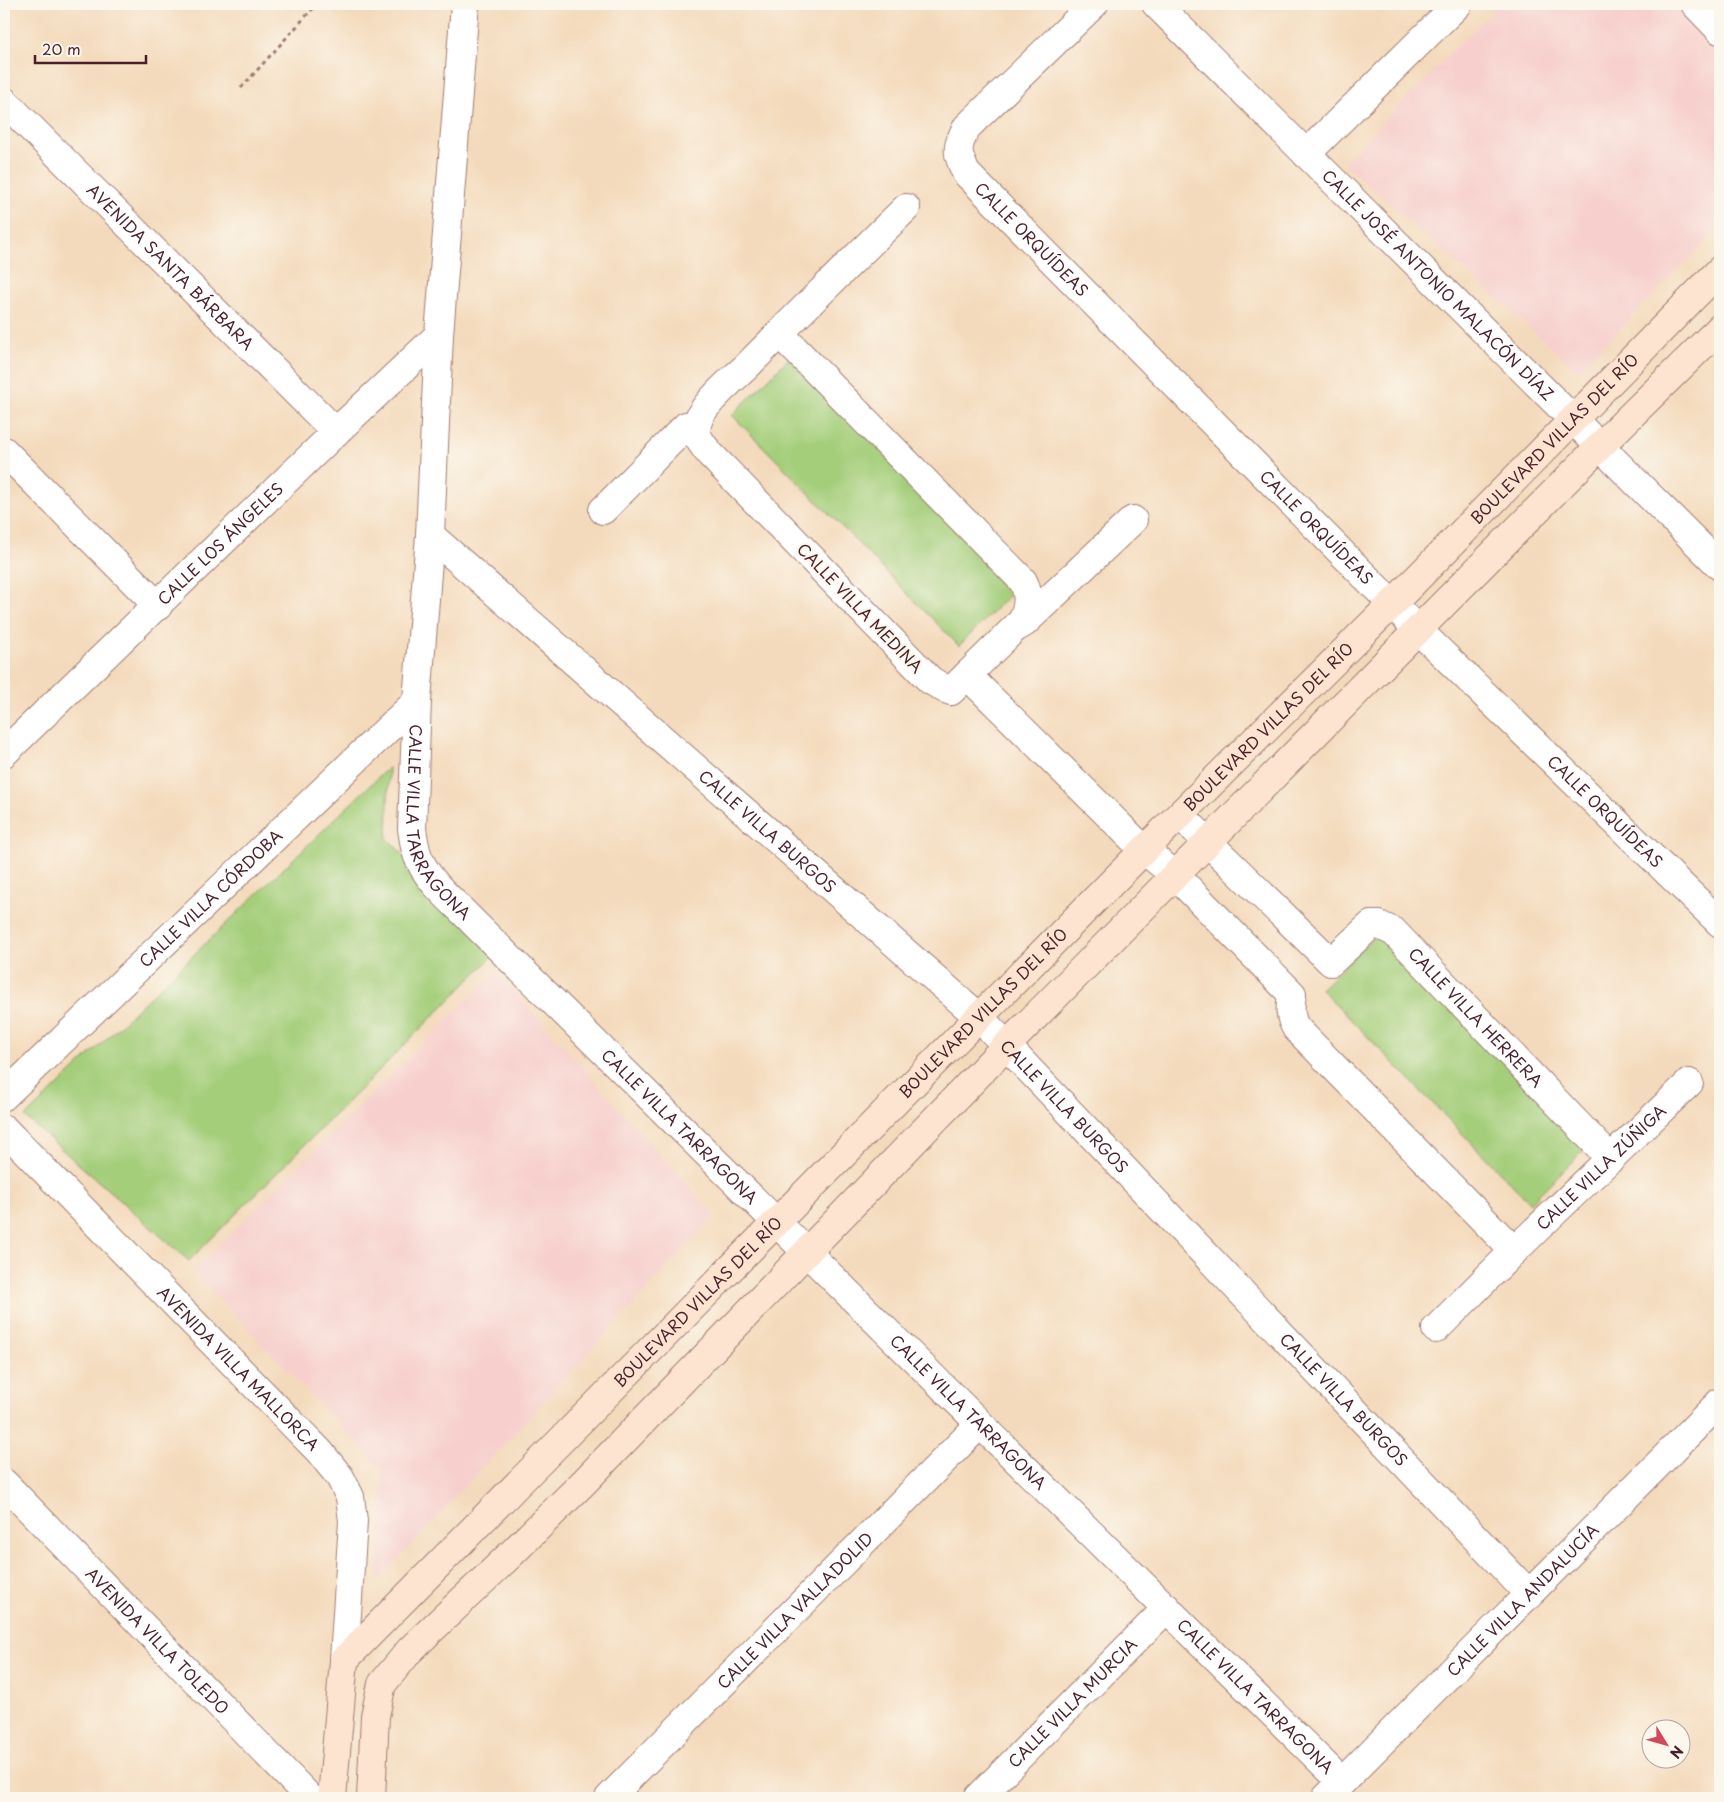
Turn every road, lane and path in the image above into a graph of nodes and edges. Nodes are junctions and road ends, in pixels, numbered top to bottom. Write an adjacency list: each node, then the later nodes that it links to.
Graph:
1 (317, 4): 8 (path)
2 (465, 4): 15 (street, CALLE VILLA TARRAGONA)
3 (1094, 4): 25 (street, CALLE ORQUÍDEAS)
4 (1156, 4): 10 (street, CALLE JOSÉ ANTONIO MALACÓN DÍAZ)
5 (1458, 4): 10 (street)
6 (1695, 4): 7 (street)
7 (1720, 30)
8 (241, 88)
9 (4, 101): 18 (street, AVENIDA SANTA BÁRBARA)
10 (1306, 154): 16 (street, CALLE JOSÉ ANTONIO MALACÓN DÍAZ)
11 (906, 208): 14 (street)
12 (1720, 270): 16 (street, BOULEVARD VILLAS DEL RÍO)
13 (1720, 328): 19 (street)
14 (779, 333): 17 (street); 27 (street)
15 (440, 335): 18 (street, CALLE LOS ÁNGELES); 23 (street, CALLE VILLA TARRAGONA)
16 (1573, 420): 19 (street, CALLE JOSÉ ANTONIO MALACÓN DÍAZ); 25 (street, BOULEVARD VILLAS DEL RÍO)
17 (696, 425): 21 (street); 29 (street, CALLE VILLA MEDINA)
18 (336, 432): 26 (street, CALLE LOS ÁNGELES)
19 (1600, 446): 24 (street, CALLE JOSÉ ANTONIO MALACÓN DÍAZ); 28 (street)
20 (4, 451): 26 (street)
21 (603, 510)
22 (1133, 520): 27 (street)
23 (430, 535): 30 (street, CALLE VILLA TARRAGONA); 37 (street, CALLE VILLA BURGOS)
24 (1720, 566)
25 (1392, 604): 28 (street, CALLE ORQUÍDEAS); 32 (street, BOULEVARD VILLAS DEL RÍO)
26 (158, 606): 31 (street, CALLE LOS ÁNGELES)
27 (1015, 628): 29 (street, CALLE VILLA MEDINA)
28 (1418, 630): 33 (street); 36 (street, CALLE ORQUÍDEAS)
29 (967, 675): 34 (street)
30 (417, 701): 40 (street, CALLE VILLA CÓRDOBA); 43 (street, CALLE VILLA TARRAGONA)
31 (4, 753)
32 (1180, 815): 33 (street); 34 (street, BOULEVARD VILLAS DEL RÍO)
33 (1207, 841): 35 (street); 42 (street, CALLE VILLA HERRERA)
34 (1144, 850): 35 (street); 37 (street, BOULEVARD VILLAS DEL RÍO)
35 (1175, 875): 38 (street); 44 (street)
36 (1720, 923)
37 (980, 1018): 38 (street, CALLE VILLA BURGOS); 43 (street, BOULEVARD VILLAS DEL RÍO)
38 (1007, 1045): 45 (street); 50 (street, CALLE VILLA BURGOS)
39 (1688, 1083): 42 (street, CALLE VILLA ZÚÑIGA)
40 (4, 1096)
41 (4, 1129): 52 (street, AVENIDA VILLA MALLORCA)
42 (1611, 1159): 44 (street, CALLE VILLA ZÚÑIGA)
43 (777, 1223): 45 (street, CALLE VILLA TARRAGONA); 52 (street, BOULEVARD VILLAS DEL RÍO)
44 (1514, 1251): 46 (street, CALLE VILLA ZÚÑIGA)
45 (806, 1252): 48 (street, CALLE VILLA TARRAGONA); 56 (street)
46 (1436, 1329)
47 (1720, 1402): 50 (street, CALLE VILLA ANDALUCÍA)
48 (980, 1424): 51 (street, CALLE VILLA TARRAGONA); 57 (street, CALLE VILLA VALLADOLID)
49 (4, 1483): 54 (street, AVENIDA VILLA TOLEDO)
50 (1530, 1594): 53 (street, CALLE VILLA ANDALUCÍA)
51 (1167, 1608): 53 (street, CALLE VILLA TARRAGONA); 58 (street, CALLE VILLA MURCIA)
52 (344, 1660): 55 (street)
53 (1334, 1790)
54 (310, 1798)
55 (332, 1798)
56 (370, 1798)
57 (610, 1798)
58 (978, 1798)

